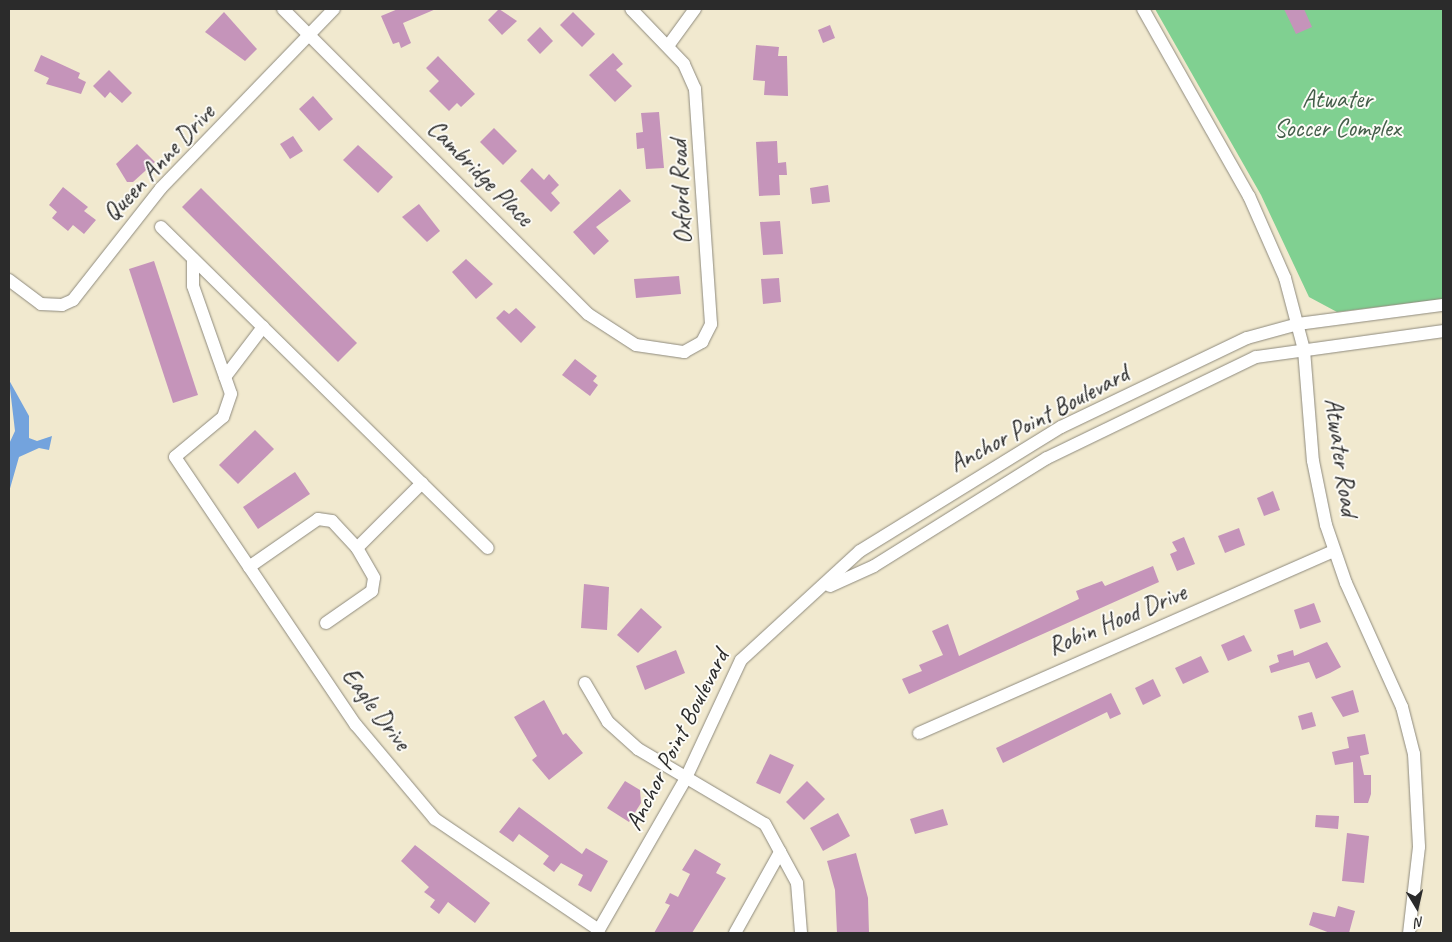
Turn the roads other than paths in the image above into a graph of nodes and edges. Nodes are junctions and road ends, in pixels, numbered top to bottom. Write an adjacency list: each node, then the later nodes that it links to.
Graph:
1 (283, 9): 6 (street, Cambridge Place)
2 (334, 9): 6 (street, Queen Anne Drive)
3 (631, 9): 7 (street, Oxford Road)
4 (695, 9): 7 (street)
5 (1143, 9): 12 (street, Atwater Road)
6 (310, 36): 10 (street, Queen Anne Drive); 16 (street, Cambridge Place)
7 (668, 46): 16 (street, Oxford Road)
8 (161, 226): 9 (street)
9 (194, 259): 13 (street); 17 (street)
10 (9, 280)
11 (1443, 306): 12 (street, Anchor Point Boulevard)
12 (1298, 324): 15 (street, Atwater Road); 23 (street, Anchor Point Boulevard)
13 (263, 328): 17 (street); 18 (street)
14 (1443, 331): 15 (street, Anchor Point Boulevard)
15 (1304, 350): 21 (street, Atwater Road); 23 (street, Anchor Point Boulevard)
16 (659, 351)
17 (225, 377): 22 (street, Eagle Drive)
18 (422, 483): 19 (street); 20 (street)
19 (357, 548): 22 (street); 24 (street)
20 (488, 548)
21 (1334, 551): 26 (street, Robin Hood Drive); 32 (street, Atwater Road)
22 (249, 567): 29 (street, Eagle Drive)
23 (823, 589): 27 (street, Anchor Point Boulevard)
24 (326, 623)
25 (585, 683): 27 (street)
26 (919, 733)
27 (685, 780): 28 (street); 29 (street, Anchor Point Boulevard)
28 (780, 852): 30 (street); 31 (street)
29 (598, 931)
30 (735, 933)
31 (801, 933)
32 (1408, 933)

